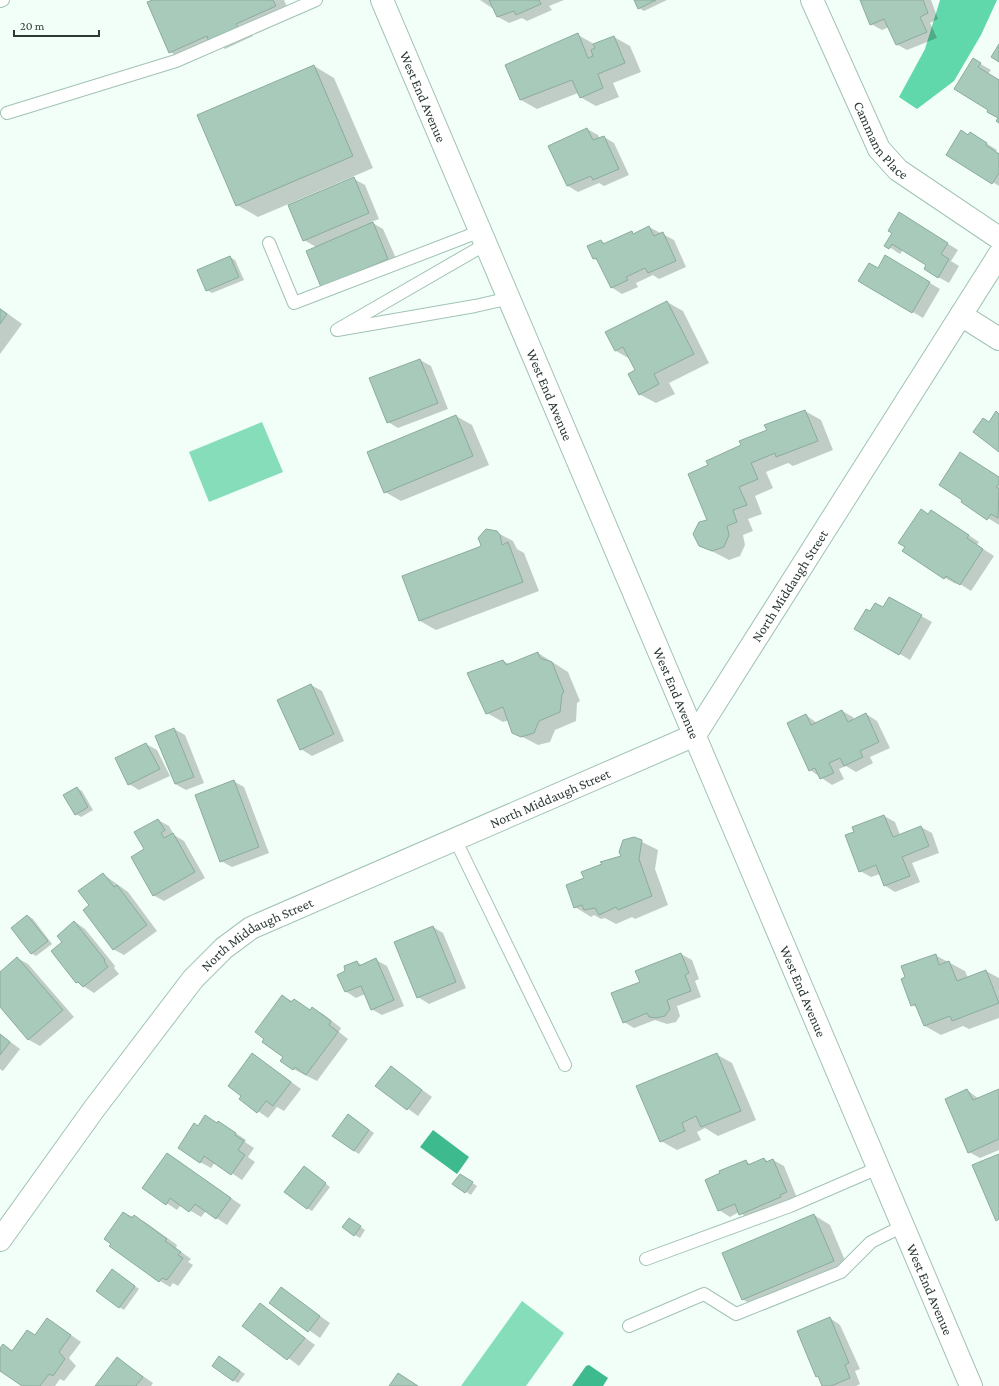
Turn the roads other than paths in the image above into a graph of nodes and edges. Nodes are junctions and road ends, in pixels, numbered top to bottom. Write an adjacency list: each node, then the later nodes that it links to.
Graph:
1 (316, 0): 4 (lane)
2 (812, 0): 6 (street, Cammann Place)
3 (387, 2): 5 (street, West End Avenue)
4 (7, 113)
5 (484, 237): 7 (lane); 9 (street, West End Avenue); 9 (lane)
6 (999, 238)
7 (269, 242)
8 (999, 255): 10 (street, North Middaugh Street)
9 (510, 298): 12 (street, West End Avenue)
10 (961, 315): 11 (street); 12 (street, North Middaugh Street)
11 (999, 339)
12 (695, 735): 13 (street, North Middaugh Street); 15 (street, West End Avenue)
13 (455, 839): 14 (lane); 17 (street, North Middaugh Street)
14 (564, 1065)
15 (878, 1168): 16 (street, West End Avenue); 18 (lane)
16 (903, 1226): 19 (lane); 20 (street, West End Avenue)
17 (0, 1240)
18 (646, 1259)
19 (629, 1326)
20 (971, 1386)

